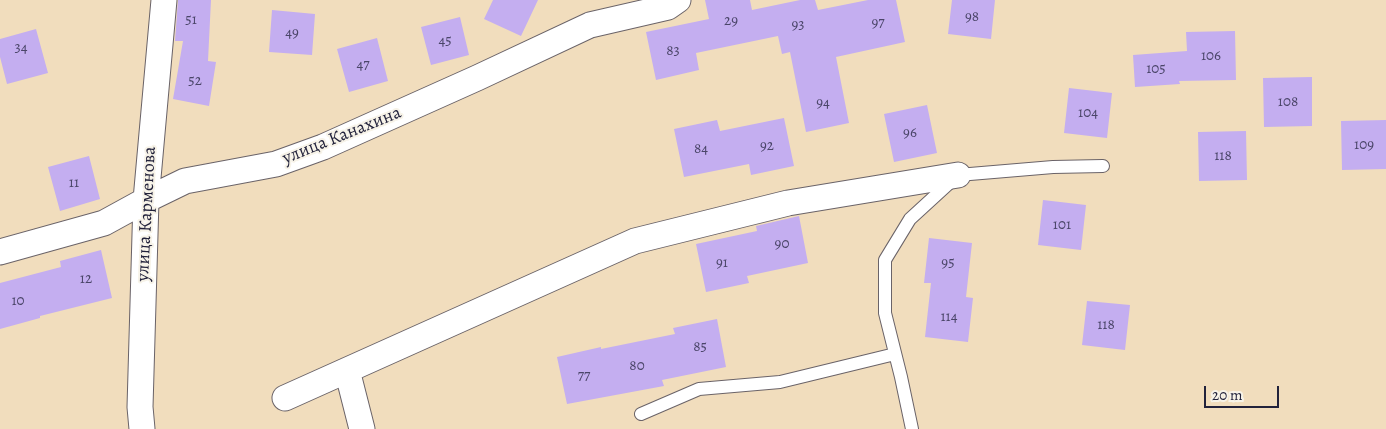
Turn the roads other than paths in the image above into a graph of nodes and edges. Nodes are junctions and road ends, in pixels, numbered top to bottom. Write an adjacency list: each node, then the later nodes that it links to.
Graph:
1 (164, 0): 5 (street, улица Карменова)
2 (678, 0): 5 (street, улица Канахина)
3 (1103, 166): 4 (lane)
4 (958, 175): 7 (lane); 8 (street)
5 (146, 200): 6 (street, улица Канахина); 11 (street, улица Карменова)
6 (0, 252)
7 (895, 354): 10 (lane); 13 (lane)
8 (347, 370): 9 (street); 12 (street)
9 (285, 398)
10 (641, 414)
11 (142, 429)
12 (362, 429)
13 (912, 429)

